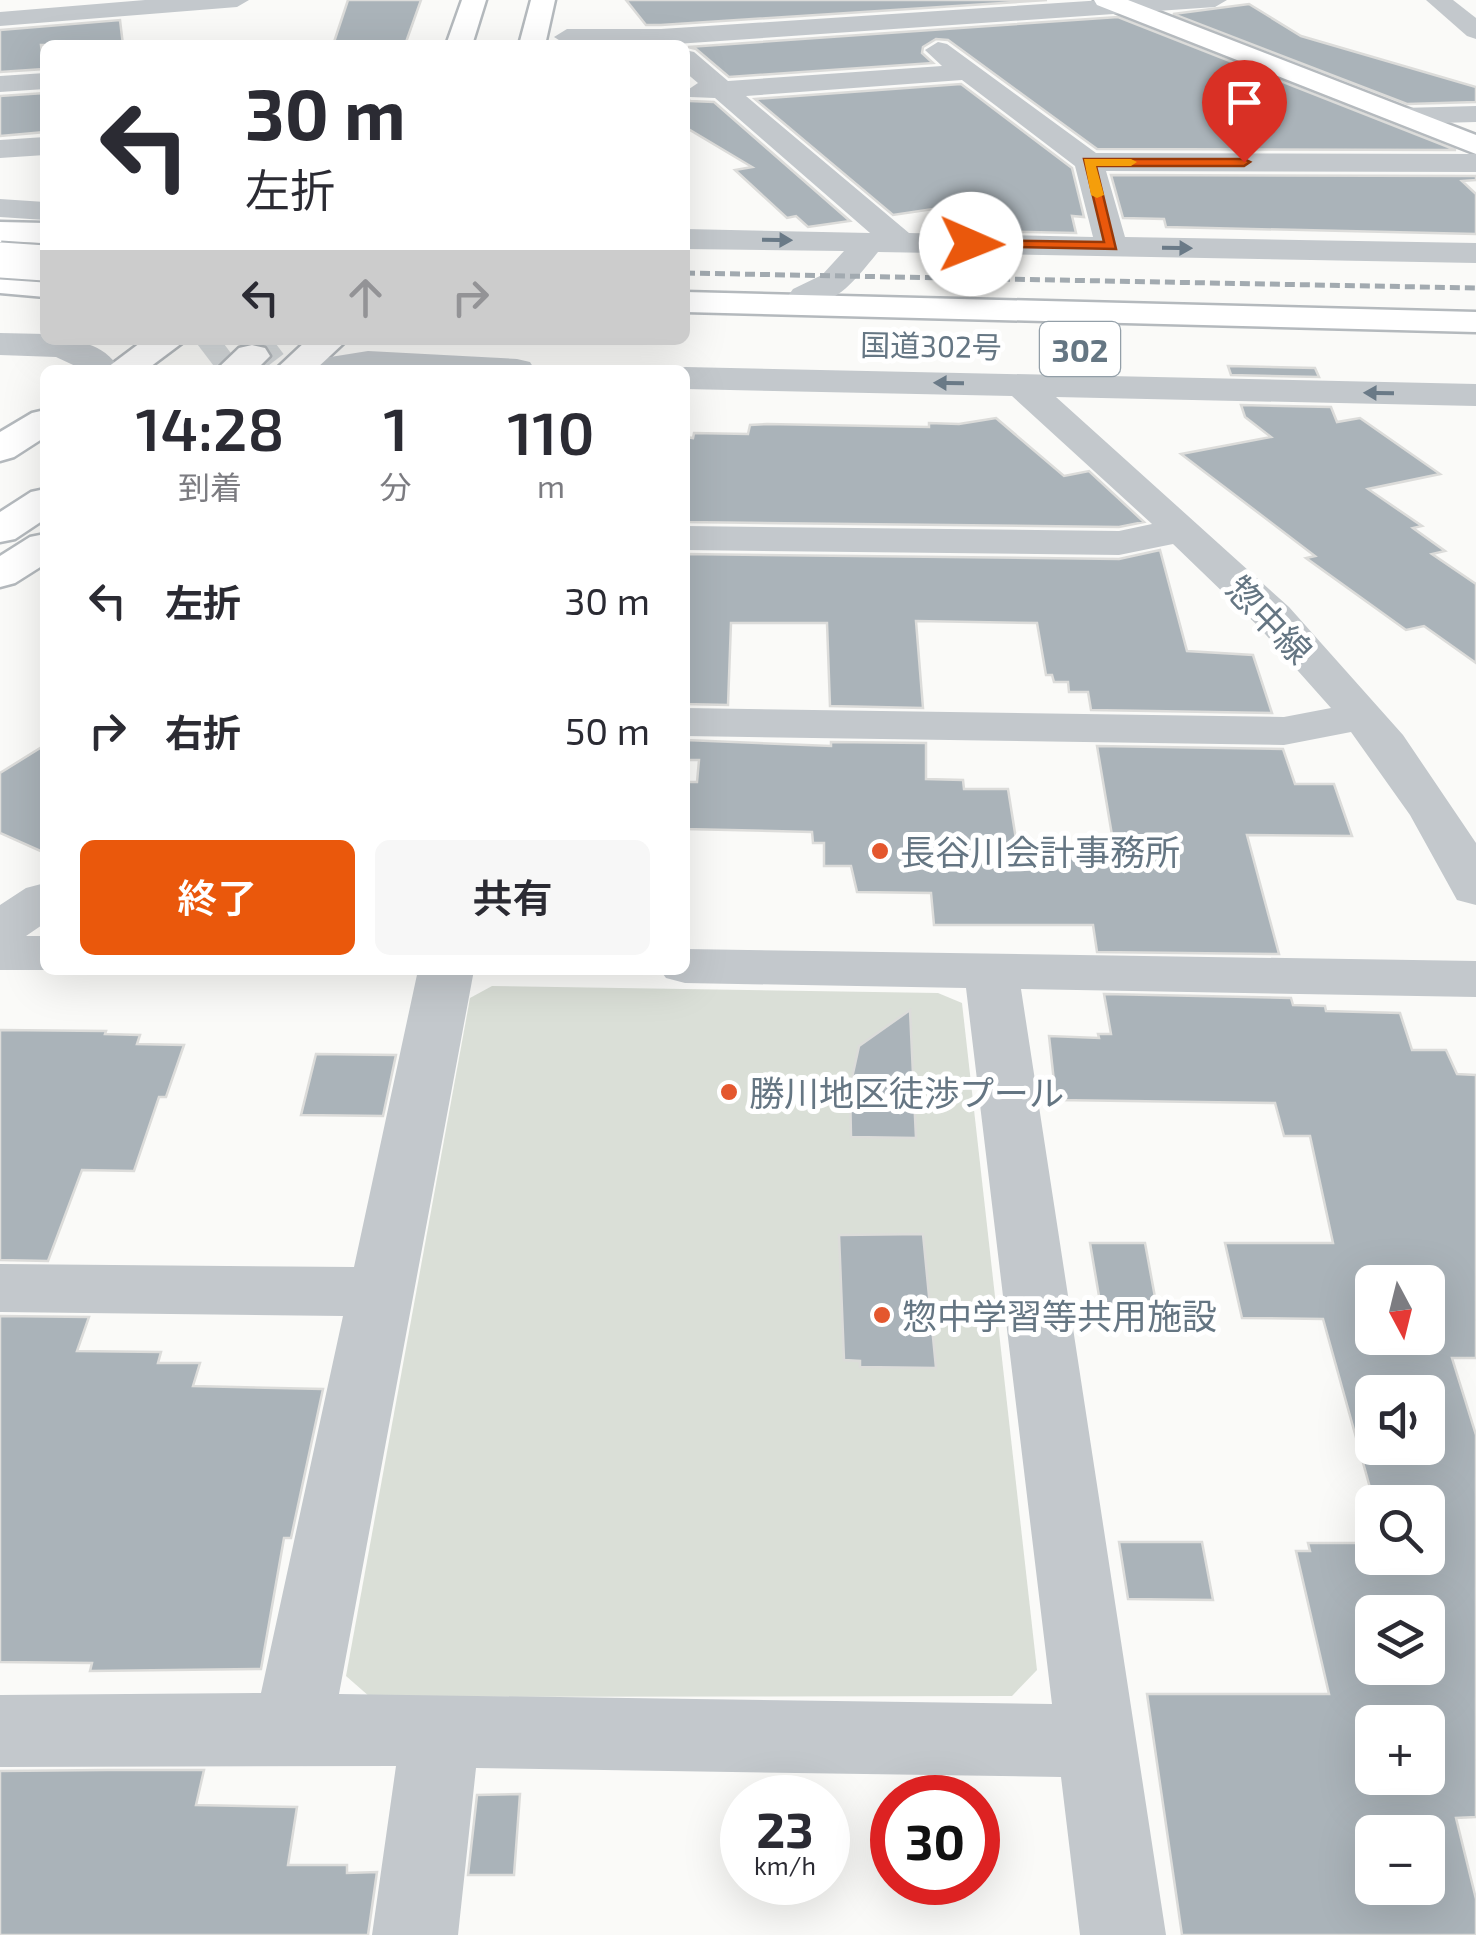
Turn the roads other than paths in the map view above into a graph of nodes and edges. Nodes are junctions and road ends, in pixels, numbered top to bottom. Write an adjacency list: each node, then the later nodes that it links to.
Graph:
1 (474, 0): 12 (main road)
2 (544, 0): 13 (main road)
3 (872, 0): 9 (street)
4 (1215, 0): 6 (street)
5 (1438, 0): 10 (street)
6 (1114, 3): 9 (street); 23 (main road)
7 (244, 6): 8 (street)
8 (0, 19)
9 (901, 22): 15 (street); 17 (street)
10 (1476, 31)
11 (567, 34): 14 (street)
12 (461, 40)
13 (533, 40)
14 (653, 40)
15 (678, 40)
16 (690, 62): 20 (street)
17 (967, 72): 20 (street); 27 (street)
18 (40, 81): 19 (street)
19 (0, 84)
20 (721, 90): 21 (street); 34 (street)
21 (690, 93)
22 (1476, 114): 23 (street)
23 (1402, 116): 24 (main road)
24 (1476, 145)
25 (40, 146): 26 (street)
26 (0, 149)
27 (1088, 162): 28 (street); 35 (street)
28 (1476, 163)
29 (0, 208): 30 (street)
30 (40, 211)
31 (0, 232): 32 (main road)
32 (40, 233)
33 (690, 239): 34 (street, one-way to 34)
34 (885, 242): 35 (street); 46 (street)
35 (1112, 246): 37 (street, one-way to 37)
36 (0, 249): 38 (main road)
37 (1476, 252)
38 (40, 253)
39 (0, 262): 40 (main road, bridge); 41 (main road)
40 (40, 264)
41 (40, 274)
42 (0, 283): 43 (main road)
43 (40, 287)
44 (690, 292): 46 (main road, 国道302号 / 302)
45 (0, 296): 47 (main road)
46 (805, 296): 49 (main road, 国道302号 / 302)
47 (40, 300)
48 (690, 302): 50 (main road)
49 (1476, 310)
50 (1476, 322)
51 (690, 326): 53 (main road)
52 (0, 344): 57 (street)
53 (1476, 344)
54 (339, 345): 55 (main road)
55 (312, 354): 58 (street)
56 (180, 357): 57 (main road)
57 (125, 361)
58 (424, 365)
59 (690, 378): 60 (street, one-way to 59)
60 (1021, 385): 61 (street, one-way to 60); 68 (street, 惣中線)
61 (1476, 395)
62 (40, 424): 63 (main road)
63 (0, 449)
64 (40, 465): 65 (main road)
65 (0, 490)
66 (40, 504): 67 (main road)
67 (0, 530)
68 (1180, 530): 69 (street); 72 (street, 惣中線)
69 (690, 538)
70 (40, 549): 71 (main road)
71 (0, 574)
72 (1362, 716): 73 (street); 74 (street, 惣中線)
73 (690, 722)
74 (1476, 889)
75 (40, 902): 76 (street)
76 (0, 929)
77 (0, 952): 78 (street)
78 (40, 954)
79 (690, 966): 80 (street)
80 (991, 972): 82 (street); 88 (street)
81 (445, 975): 84 (street)
82 (1476, 978)
83 (0, 1288): 84 (street)
84 (380, 1292): 85 (street)
85 (293, 1729): 86 (street); 87 (street)
86 (0, 1730)
87 (441, 1730): 88 (street); 89 (street)
88 (1097, 1741): 90 (street)
89 (415, 1935)
90 (1123, 1935)

